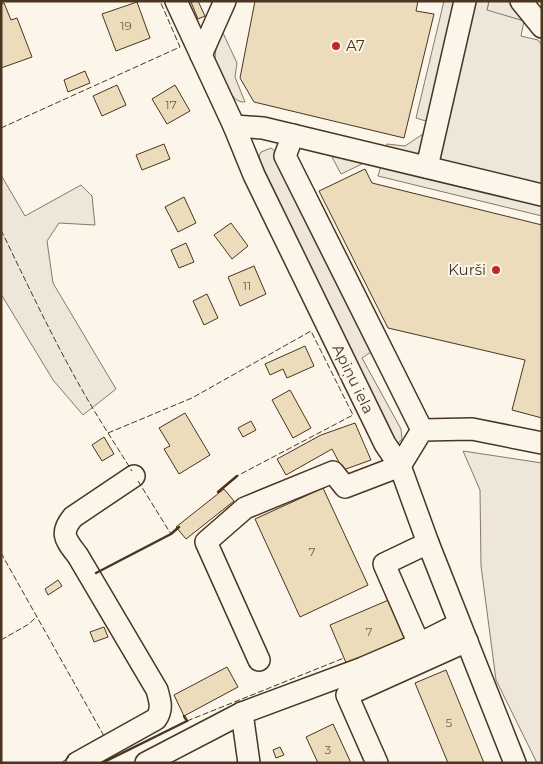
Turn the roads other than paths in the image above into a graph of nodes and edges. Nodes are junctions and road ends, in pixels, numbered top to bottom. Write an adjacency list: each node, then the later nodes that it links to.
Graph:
1 (176, 1): 6 (street, Apiņu iela)
2 (225, 1): 6 (street)
3 (465, 1): 9 (street)
4 (521, 1): 5 (street)
5 (542, 27)
6 (201, 55): 7 (street, Apiņu iela)
7 (234, 126): 8 (street); 13 (street, Apiņu iela)
8 (293, 135): 9 (street); 11 (street)
9 (427, 167): 10 (street)
10 (542, 195)
11 (422, 430): 12 (street); 13 (street)
12 (542, 443)
13 (400, 466): 15 (street, Apiņu iela); 18 (street)
14 (134, 476): 20 (street)
15 (428, 543): 16 (street, Apiņu iela); 17 (street)
16 (463, 633): 17 (street); 23 (street); 24 (street, Apiņu iela)
17 (419, 644): 19 (street)
18 (259, 660)
19 (242, 713): 21 (street); 22 (street)
20 (77, 763)
21 (146, 763)
22 (249, 763)
23 (377, 763)
24 (514, 763)

